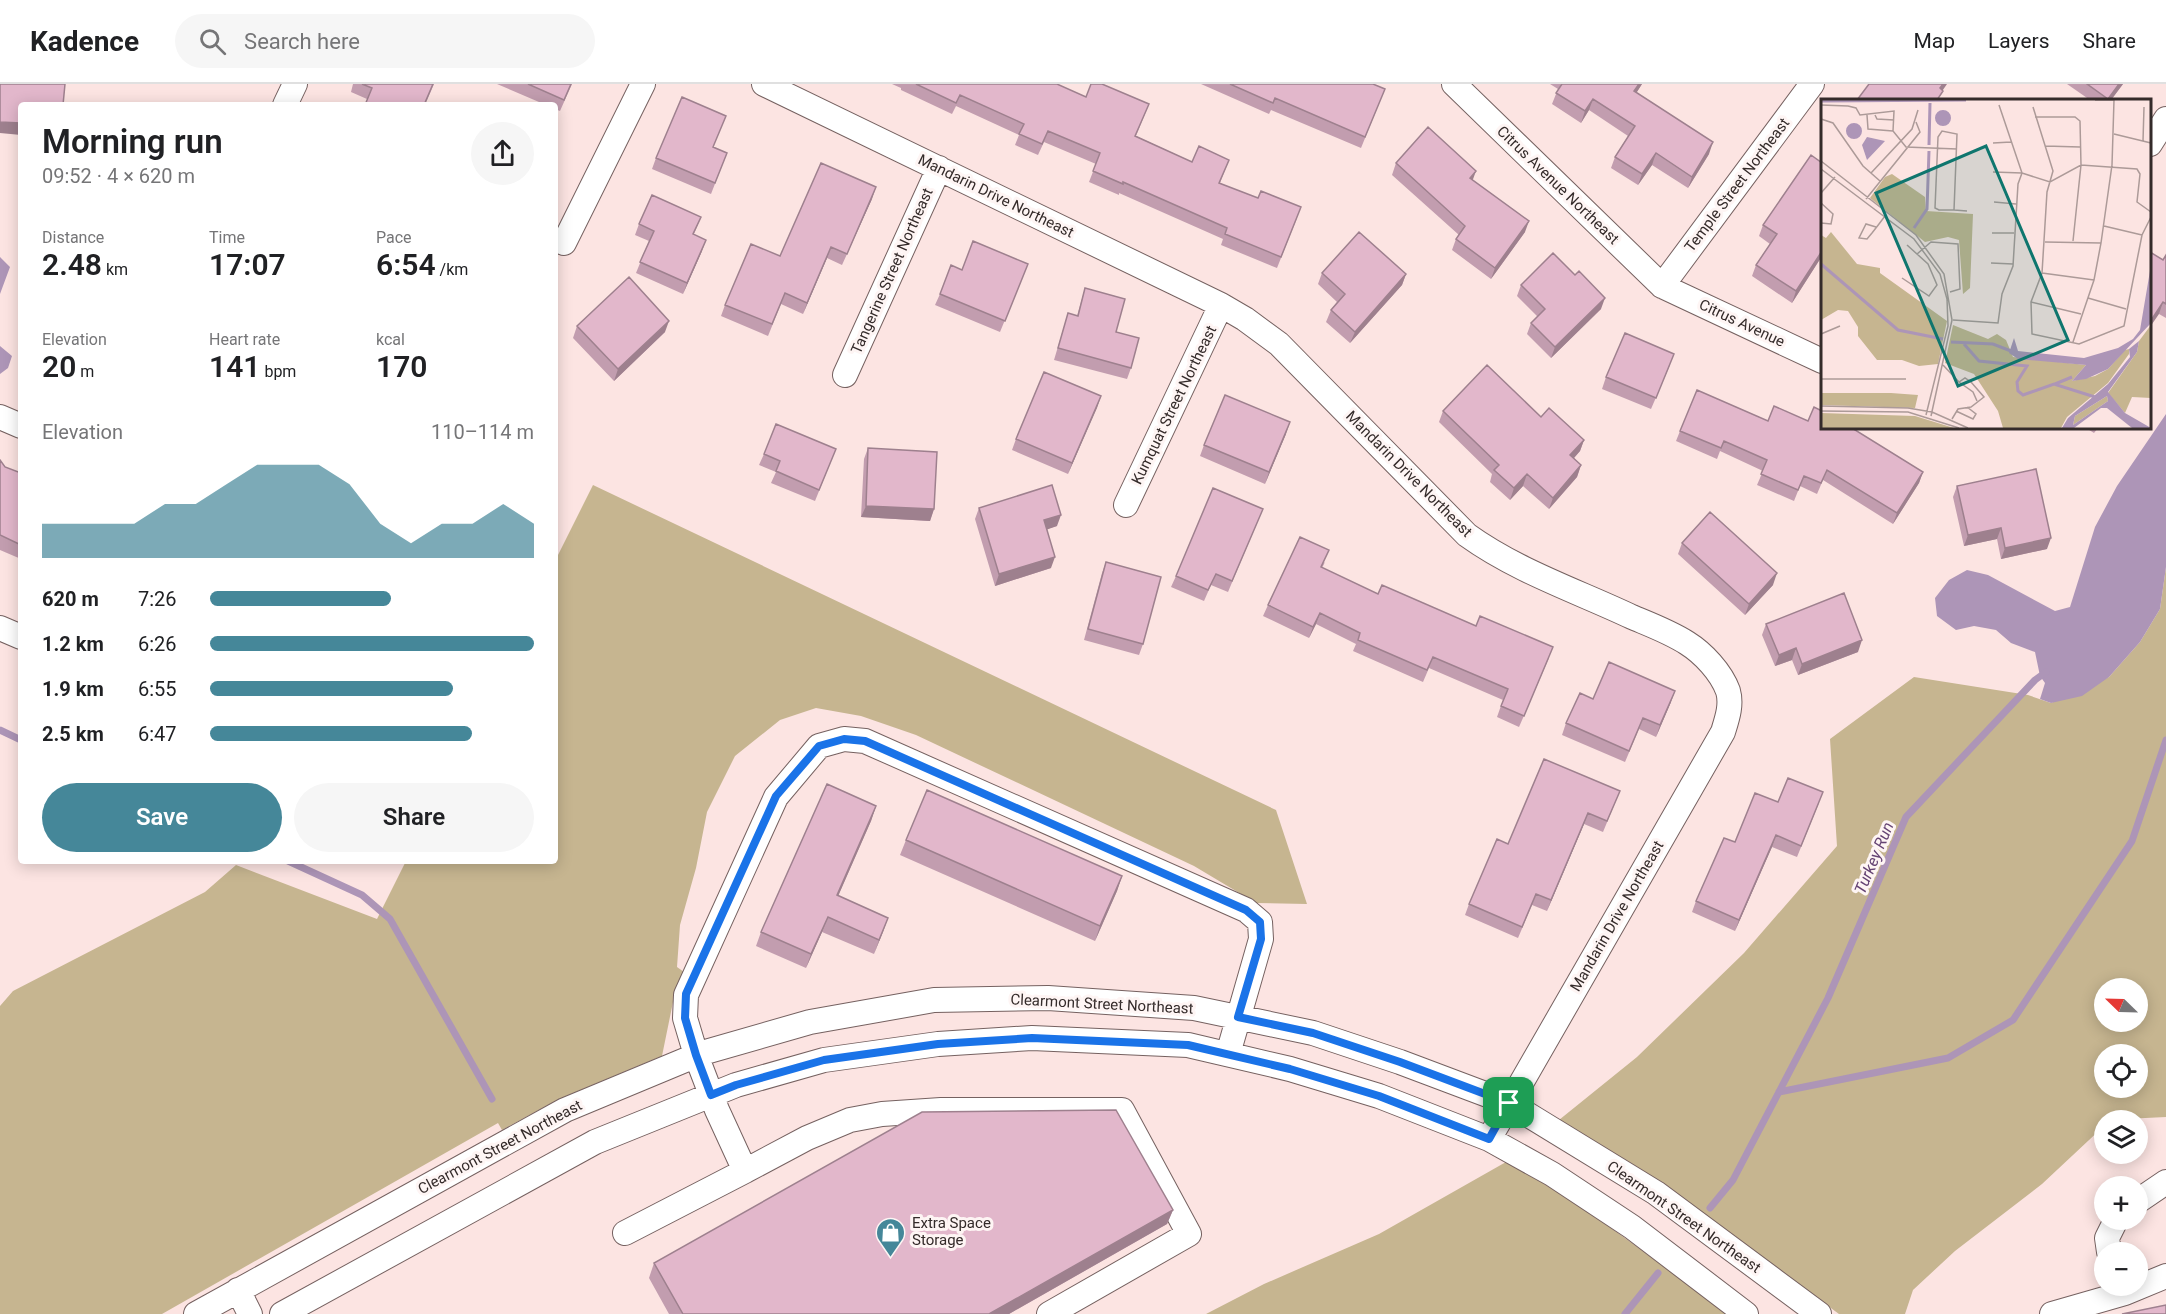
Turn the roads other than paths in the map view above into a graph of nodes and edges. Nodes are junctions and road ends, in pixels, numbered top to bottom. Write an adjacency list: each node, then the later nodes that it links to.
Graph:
1 (295, 84): 6 (street)
2 (643, 84): 10 (street)
3 (764, 84): 9 (street, Mandarin Drive Northeast)
4 (1454, 84): 11 (street, Citrus Avenue Northeast)
5 (1812, 84): 11 (street, Temple Street Northeast)
6 (286, 102)
7 (2166, 119): 8 (street)
8 (2151, 142)
9 (939, 168): 12 (street, Mandarin Drive Northeast); 14 (street, Tangerine Street Northeast)
10 (564, 243)
11 (1662, 286): 13 (street, Citrus Avenue)
12 (1221, 305): 17 (street, Kumquat Street Northeast); 24 (street, Mandarin Drive Northeast)
13 (1821, 361)
14 (845, 375)
15 (0, 417): 16 (street)
16 (18, 425)
17 (1126, 505)
18 (0, 628): 19 (street)
19 (18, 636)
20 (1238, 1017): 21 (street); 22 (street, Clearmont Street Northeast); 22 (street); 24 (street, Clearmont Street Northeast)
21 (1228, 1054): 23 (street); 25 (street)
22 (696, 1055): 23 (street); 32 (street, Clearmont Street Northeast)
23 (711, 1095): 26 (street); 36 (street)
24 (1509, 1103): 25 (street, Mandarin Drive Northeast); 39 (street, Clearmont Street Northeast)
25 (1489, 1139): 38 (street)
26 (745, 1171): 29 (street); 37 (street)
27 (2166, 1182): 28 (street)
28 (2148, 1194)
29 (625, 1233)
30 (2166, 1276): 31 (street)
31 (2148, 1281)
32 (238, 1290): 34 (street, Clearmont Street Northeast); 35 (street)
33 (2103, 1296): 40 (street)
34 (196, 1314)
35 (250, 1314)
36 (282, 1314)
37 (1049, 1314)
38 (1746, 1314)
39 (1819, 1314)
40 (2052, 1314)

